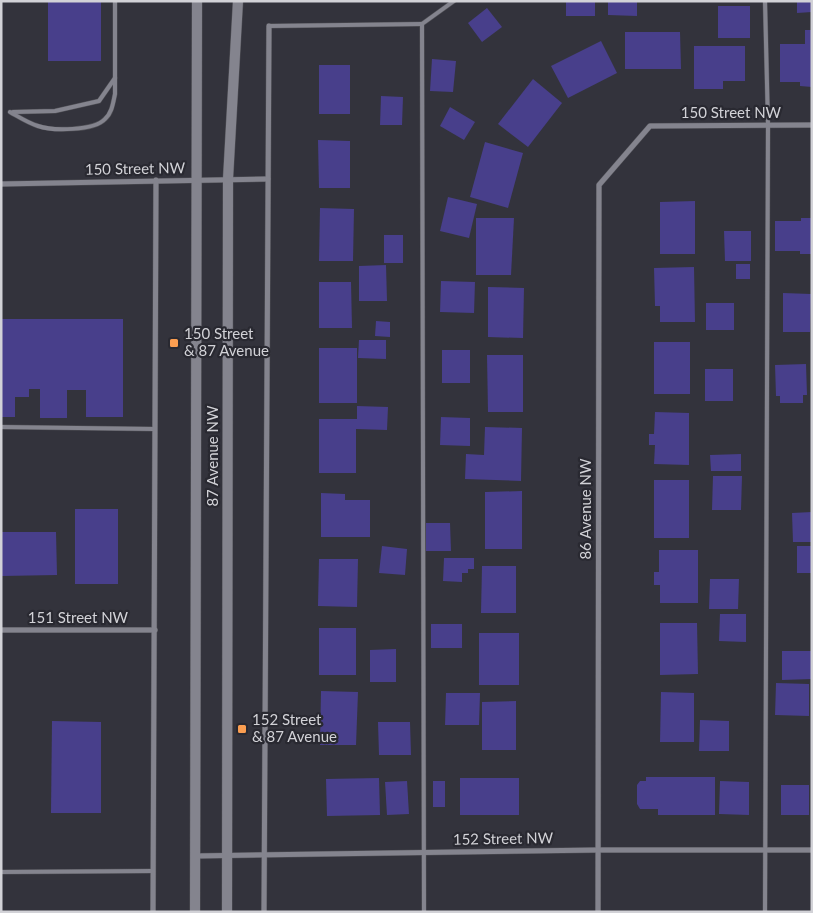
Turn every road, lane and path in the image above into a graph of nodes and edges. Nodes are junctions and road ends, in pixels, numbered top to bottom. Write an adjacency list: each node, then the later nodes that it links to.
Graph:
1 (116, 1): 8 (lane)
2 (197, 1): 15 (main road, 87 Avenue NW)
3 (238, 1): 12 (main road, 87 Avenue NW)
4 (454, 1): 6 (lane)
5 (765, 1): 9 (lane)
6 (422, 24): 7 (lane); 24 (lane)
7 (269, 26): 13 (street)
8 (115, 78): 8 (lane)
9 (768, 125): 10 (street, 150 Street NW); 11 (street, 150 Street NW); 22 (lane)
10 (812, 125)
11 (650, 126): 21 (street, 86 Avenue NW)
12 (228, 179): 13 (street, 150 Street NW); 15 (street, 150 Street NW); 27 (main road, 87 Avenue NW)
13 (268, 179): 25 (street)
14 (156, 180): 15 (street, 150 Street NW); 16 (street, 150 Street NW); 18 (street)
15 (195, 180): 26 (main road, 87 Avenue NW)
16 (1, 184)
17 (1, 427): 18 (lane)
18 (154, 429): 20 (street)
19 (1, 630): 20 (street, 151 Street NW)
20 (156, 630): 28 (street)
21 (598, 850): 22 (street, 152 Street NW); 24 (street, 152 Street NW); 35 (street, 86 Avenue NW)
22 (765, 850): 23 (street, 152 Street NW); 36 (lane)
23 (812, 850)
24 (424, 853): 25 (street, 152 Street NW); 34 (lane)
25 (264, 855): 27 (street, 152 Street NW); 33 (street)
26 (195, 856): 27 (street, 152 Street NW); 31 (main road, 87 Avenue NW)
27 (227, 856): 32 (main road, 87 Avenue NW)
28 (153, 871): 29 (lane); 30 (street)
29 (1, 872)
30 (153, 912)
31 (194, 912)
32 (227, 912)
33 (264, 912)
34 (424, 912)
35 (598, 912)
36 (765, 912)

